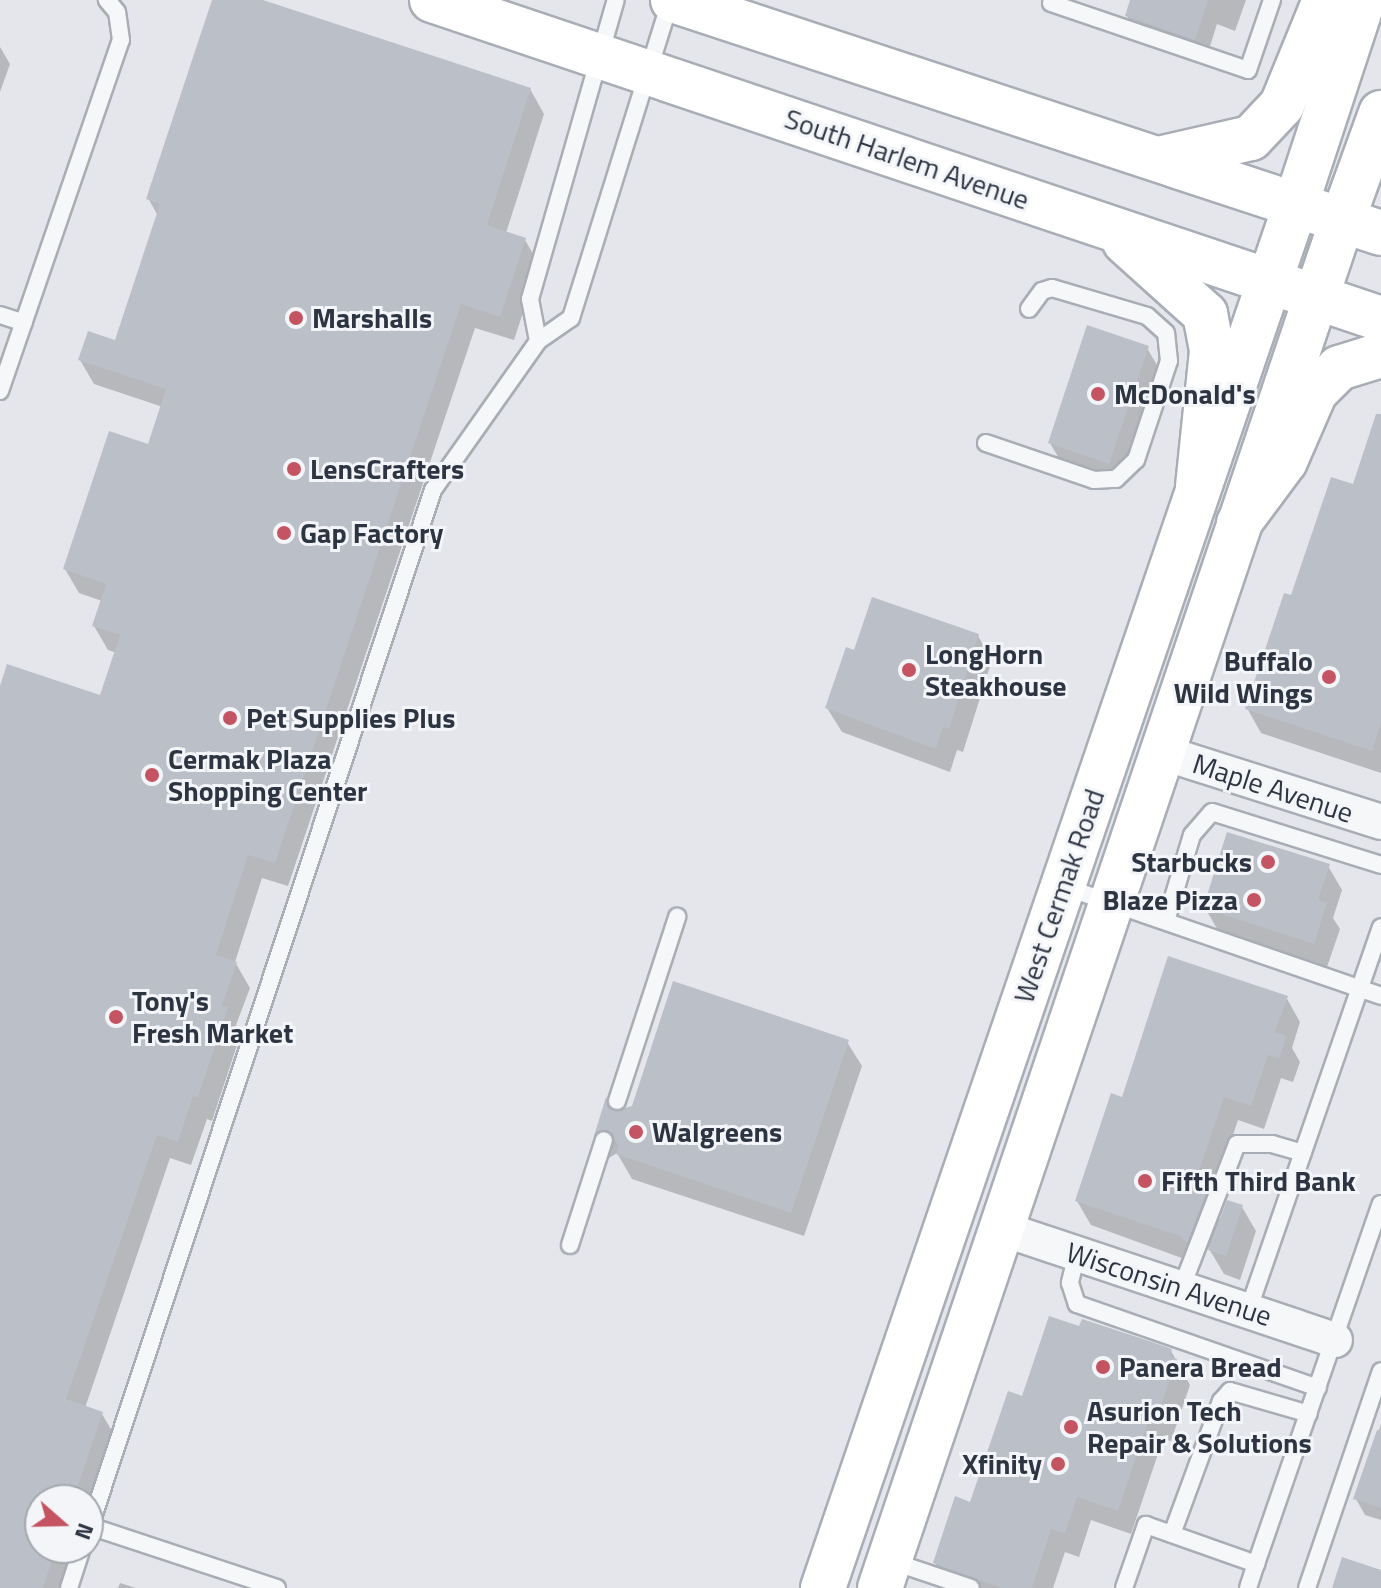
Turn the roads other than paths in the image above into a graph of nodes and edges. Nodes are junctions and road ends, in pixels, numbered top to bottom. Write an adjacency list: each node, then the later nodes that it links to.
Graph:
1 (107, 0): 21 (lane)
2 (432, 0): 9 (main road, South Harlem Avenue)
3 (616, 0): 9 (lane)
4 (672, 0): 10 (lane); 12 (main road)
5 (1272, 0): 8 (lane)
6 (1325, 0): 12 (main road)
7 (1363, 0): 13 (main road, West Cermak Road)
8 (1051, 3)
9 (597, 54): 10 (main road, South Harlem Avenue); 22 (lane)
10 (648, 71): 15 (main road, South Harlem Avenue); 22 (lane)
11 (1381, 113): 14 (main road, West Cermak Road)
12 (1159, 159): 13 (main road)
13 (1296, 204): 14 (main road); 16 (main road, West Cermak Road)
14 (1362, 227): 17 (main road, West Cermak Road)
15 (1108, 228): 16 (main road, South Harlem Avenue); 26 (main road)
16 (1267, 281): 17 (main road, South Harlem Avenue); 26 (main road, West Cermak Road)
17 (1315, 297): 20 (main road, South Harlem Avenue); 27 (main road, West Cermak Road)
18 (1029, 309): 25 (lane)
19 (0, 315): 21 (lane)
20 (1381, 319)
21 (24, 323): 24 (lane)
22 (538, 341): 51 (lane)
23 (1381, 355): 27 (main road)
24 (0, 391)
25 (986, 443)
26 (1198, 487): 31 (main road, West Cermak Road)
27 (1239, 523): 28 (main road, West Cermak Road)
28 (1164, 753): 29 (street, Maple Avenue); 32 (main road, West Cermak Road)
29 (1381, 822)
30 (1381, 865): 34 (lane)
31 (1054, 883): 32 (lane); 59 (main road, West Cermak Road)
32 (1113, 903): 34 (lane); 42 (main road, West Cermak Road)
33 (677, 917): 38 (lane)
34 (1166, 921): 36 (lane)
35 (1381, 927): 36 (lane)
36 (1360, 988): 37 (lane); 40 (lane)
37 (1381, 996)
38 (617, 1101)
39 (604, 1140): 43 (lane)
40 (1303, 1153): 45 (lane); 46 (lane)
41 (1381, 1204): 47 (lane)
42 (1003, 1229): 44 (street, Wisconsin Avenue); 56 (main road, West Cermak Road)
43 (570, 1245)
44 (1077, 1254): 45 (street, Wisconsin Avenue); 49 (lane)
45 (1181, 1289): 46 (street, Wisconsin Avenue)
46 (1248, 1311): 47 (street, Wisconsin Avenue)
47 (1335, 1340): 49 (lane)
48 (1381, 1371): 63 (lane)
49 (1318, 1388): 50 (lane)
50 (1309, 1414): 53 (lane); 55 (lane)
51 (104, 1484)
52 (104, 1533): 58 (lane)
53 (1172, 1534): 55 (lane); 61 (lane)
54 (77, 1564): 57 (lane)
55 (1256, 1564): 62 (lane)
56 (885, 1574): 60 (lane)
57 (69, 1588)
58 (277, 1588)
59 (823, 1588)
60 (971, 1588)
61 (1124, 1588)
62 (1248, 1588)
63 (1307, 1588)

